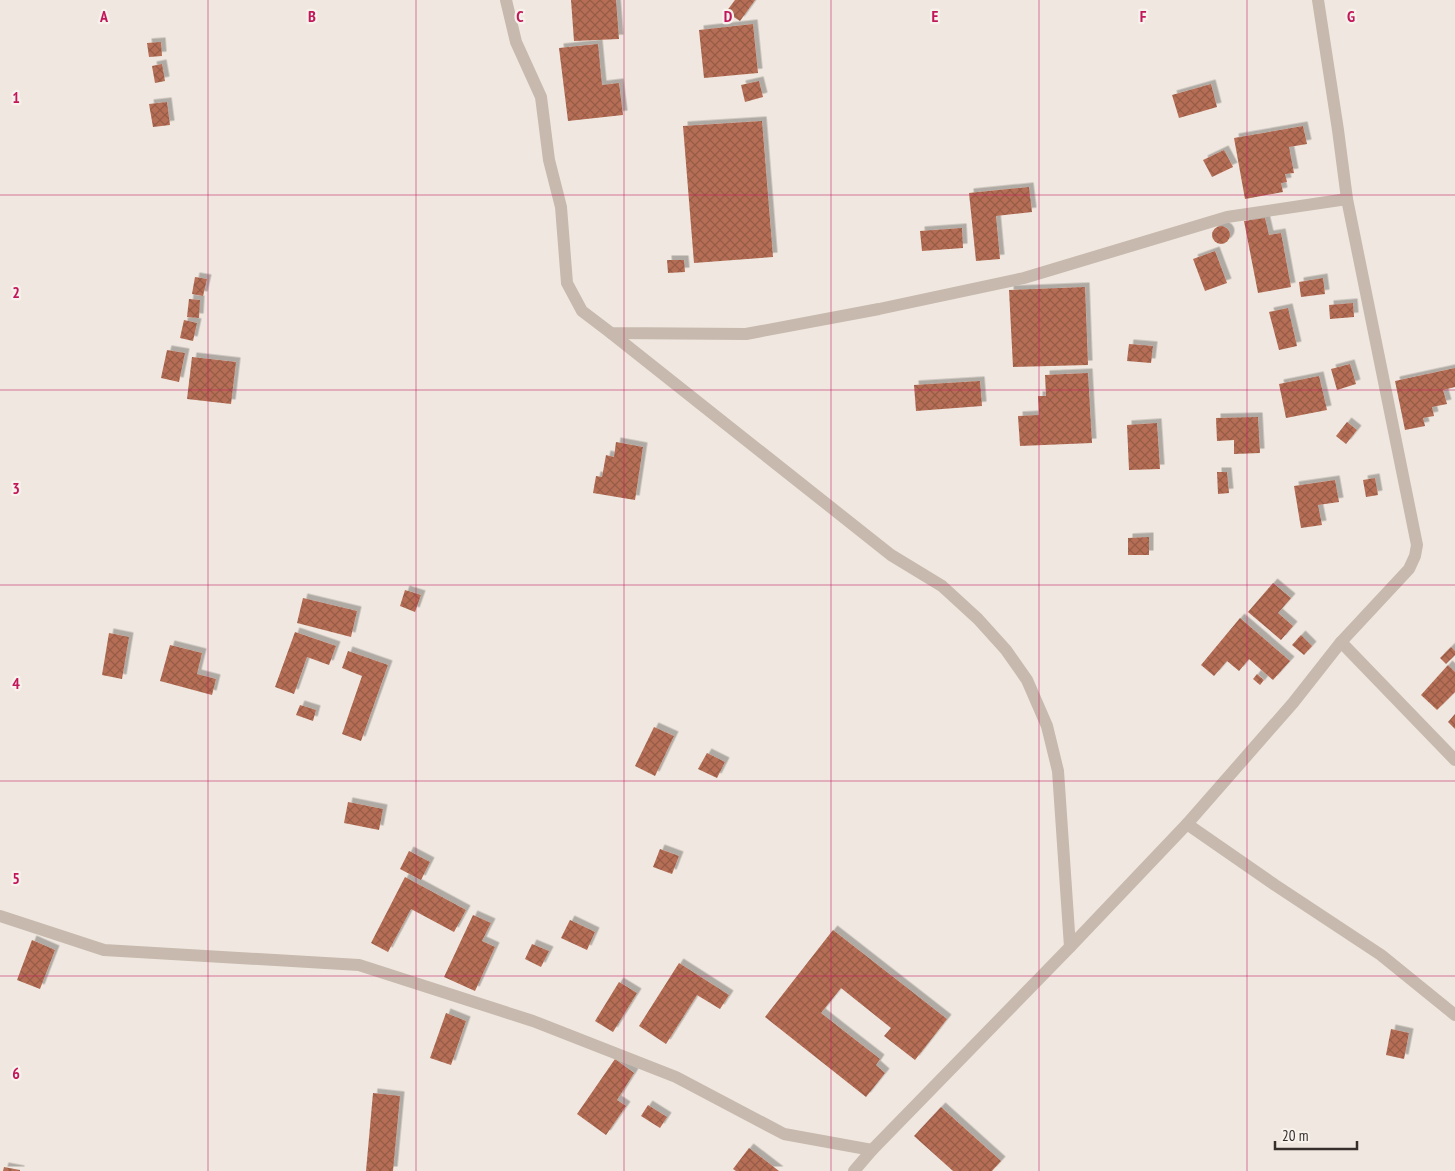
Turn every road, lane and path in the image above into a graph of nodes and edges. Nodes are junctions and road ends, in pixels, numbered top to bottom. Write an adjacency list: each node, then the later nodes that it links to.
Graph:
1 (506, 0): 4 (street)
2 (1318, 0): 3 (street)
3 (1347, 199): 4 (street); 5 (street)
4 (611, 333): 9 (street)
5 (1341, 642): 6 (street); 7 (street)
6 (1455, 760)
7 (1187, 824): 9 (street); 10 (street)
8 (0, 916): 11 (street)
9 (1070, 947): 11 (street)
10 (1455, 1015)
11 (872, 1150): 12 (street)
12 (854, 1171)

